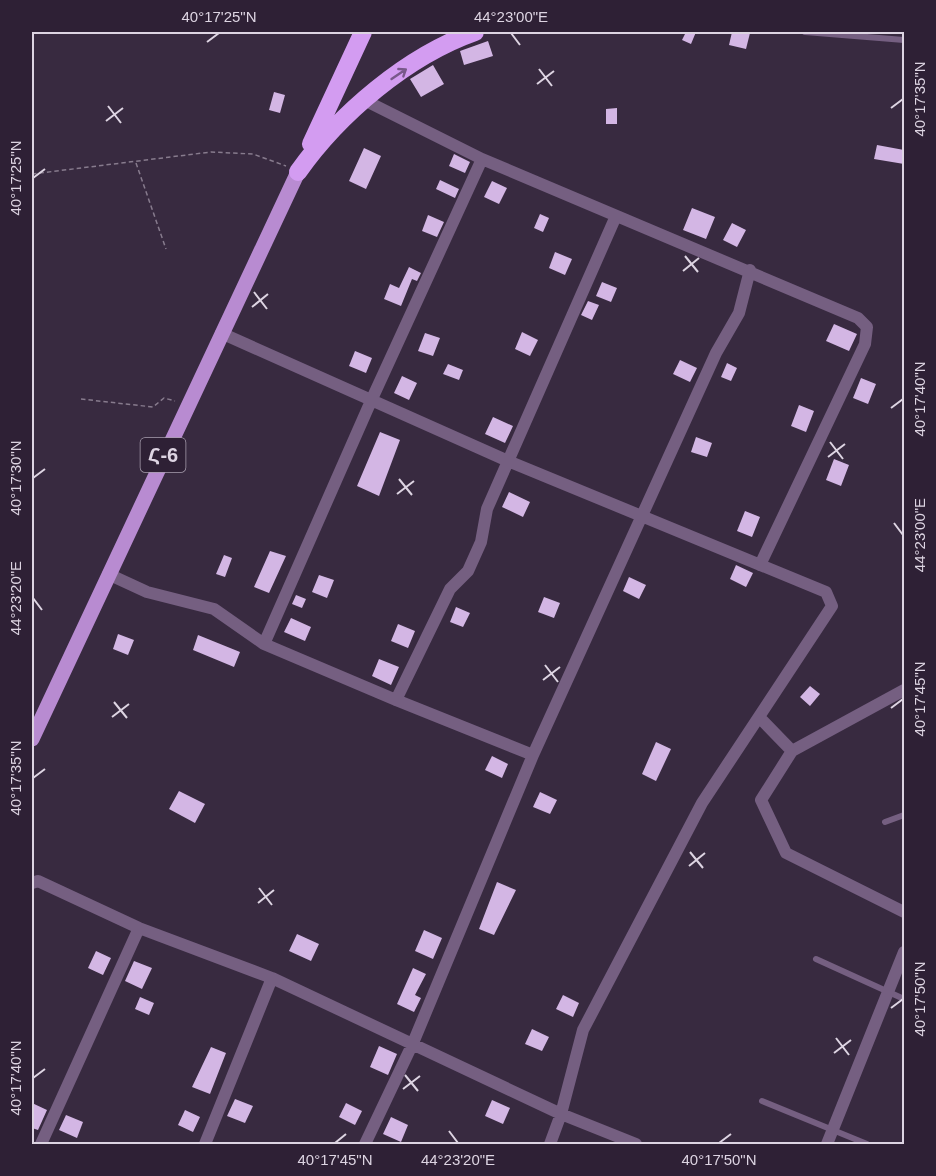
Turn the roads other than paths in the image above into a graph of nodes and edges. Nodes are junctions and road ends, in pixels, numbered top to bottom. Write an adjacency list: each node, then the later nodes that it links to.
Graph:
1 (352, 32): 7 (highway)
2 (363, 32): 7 (highway)
3 (475, 32): 6 (highway, Հ-6, one-way to 3)
4 (805, 32): 5 (lane)
5 (904, 40)
6 (364, 100): 8 (street); 9 (highway, Հ-6)
7 (331, 102): 9 (highway)
8 (482, 159): 10 (street); 13 (street)
9 (298, 172): 12 (main road, Հ-6)
10 (616, 216): 11 (street); 14 (street)
11 (750, 270): 15 (street); 16 (street)
12 (220, 333): 13 (street); 17 (main road, Հ-6)
13 (371, 401): 14 (street); 18 (street)
14 (508, 461): 15 (street); 20 (street)
15 (643, 514): 16 (street); 24 (street)
16 (760, 565): 21 (street)
17 (108, 574): 18 (street); 22 (main road, Հ-6)
18 (264, 644): 20 (street)
19 (904, 690): 23 (street)
20 (396, 700): 24 (street)
21 (759, 717): 23 (street); 37 (street)
22 (32, 739)
23 (792, 751): 28 (street)
24 (533, 755): 35 (street)
25 (904, 815): 26 (lane)
26 (885, 822)
27 (32, 883): 29 (street)
28 (904, 912)
29 (139, 928): 32 (street); 39 (street)
30 (904, 952): 33 (street)
31 (816, 959): 33 (lane)
32 (272, 978): 35 (street); 40 (street)
33 (888, 992): 34 (lane); 38 (street)
34 (904, 999)
35 (413, 1043): 37 (street); 41 (street)
36 (762, 1101): 38 (lane)
37 (561, 1114): 42 (street); 43 (street)
38 (833, 1129): 44 (street); 45 (lane)
39 (41, 1144)
40 (205, 1144)
41 (365, 1144)
42 (550, 1144)
43 (636, 1144)
44 (826, 1144)
45 (867, 1144)

